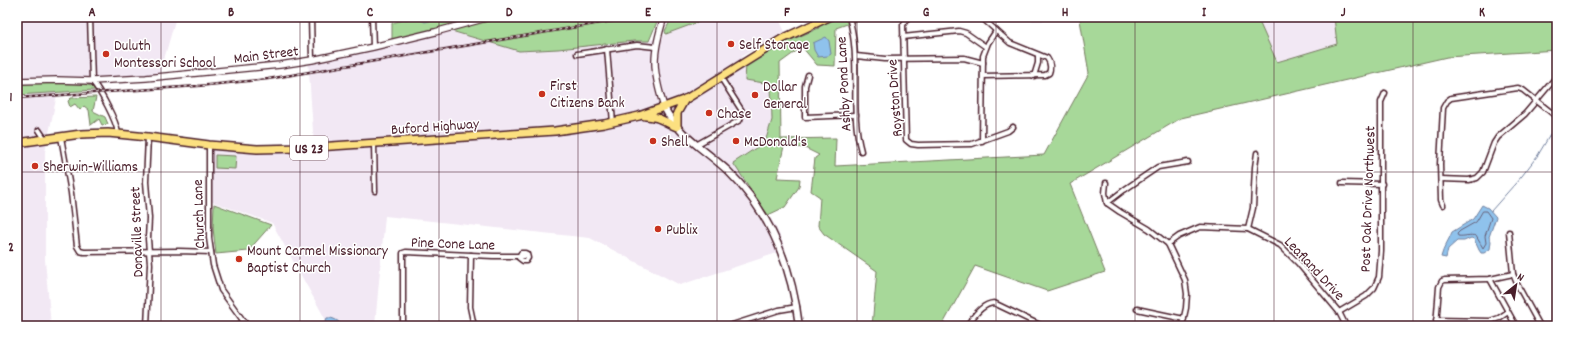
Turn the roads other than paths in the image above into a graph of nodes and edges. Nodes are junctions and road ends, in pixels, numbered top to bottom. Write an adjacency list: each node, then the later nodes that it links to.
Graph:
1 (90, 17): 28 (street)
2 (311, 17): 20 (street)
3 (372, 17): 12 (street)
4 (490, 17): 12 (street, Main Street)
5 (664, 17): 13 (street)
6 (830, 17): 26 (main road, Buford Highway / US 23)
7 (850, 17): 18 (street, Ashby Pond Lane)
8 (908, 17): 11 (street, Royston Drive)
9 (981, 17): 10 (street)
10 (996, 31): 14 (street); 17 (street)
11 (903, 37): 14 (street); 19 (street, Royston Drive)
12 (373, 47): 20 (street, Main Street)
13 (655, 47): 15 (street); 32 (street)
14 (986, 47): 21 (street)
15 (607, 49): 16 (street); 36 (street)
16 (577, 54)
17 (1038, 55): 24 (street); 24 (street)
18 (856, 56): 19 (street); 33 (street, Ashby Pond Lane)
19 (903, 59): 21 (street); 44 (street, Royston Drive)
20 (312, 60): 28 (street, Main Street)
21 (983, 63): 23 (street)
22 (808, 75): 33 (street)
23 (983, 76): 24 (street); 44 (street)
24 (1034, 76)
25 (1557, 76): 31 (street)
26 (721, 78): 30 (main road, Buford Highway / US 23); 48 (street)
27 (17, 81): 28 (street, Main Street)
28 (92, 82): 40 (street)
29 (1385, 93): 55 (street, Post Oak Drive Northwest)
30 (686, 99): 32 (main road, Buford Highway / US 23); 37 (main road)
31 (1536, 100): 35 (street); 52 (street); 52 (street)
32 (664, 107): 34 (main road, Buford Highway / US 23); 37 (main road)
33 (856, 115): 49 (street, Ashby Pond Lane)
34 (639, 116): 36 (main road, Buford Highway / US 23); 37 (main road)
35 (1557, 117)
36 (613, 123): 46 (main road, Buford Highway / US 23)
37 (677, 127): 48 (main road)
38 (1013, 127): 44 (street, Royston Drive)
39 (39, 130): 43 (street)
40 (118, 133): 41 (main road, Buford Highway / US 23); 42 (main road, Buford Highway / US 23)
41 (148, 136): 47 (main road, Buford Highway / US 23); 62 (street, Donaville Street)
42 (61, 137): 43 (main road, Buford Highway / US 23); 62 (street)
43 (45, 139): 45 (main road, Buford Highway / US 23)
44 (982, 141)
45 (17, 143)
46 (374, 143): 47 (main road, Buford Highway / US 23); 56 (street)
47 (209, 145): 63 (street, Church Lane)
48 (696, 145): 68 (main road)
49 (861, 151)
50 (1257, 153): 59 (street)
51 (1188, 162): 57 (street)
52 (1441, 179): 58 (street)
53 (1342, 183): 55 (street)
54 (1106, 184): 57 (street)
55 (1382, 184): 70 (street, Post Oak Drive Northwest)
56 (375, 192)
57 (1107, 203): 61 (street)
58 (1443, 205)
59 (1248, 229): 61 (street, Leafland Drive); 70 (street, Leafland Drive)
60 (1509, 232): 66 (street)
61 (1168, 244): 72 (street)
62 (150, 252): 63 (street); 76 (street, Donaville Street)
63 (211, 252): 74 (street, Church Lane)
64 (471, 255): 65 (street, Pine Cone Lane); 75 (street, Pine Cone Lane); 79 (street)
65 (524, 256)
66 (1513, 274): 67 (street); 88 (street)
67 (1490, 279): 71 (street); 73 (street)
68 (797, 306): 80 (street); 81 (main road)
69 (1137, 309): 72 (street)
70 (1339, 312): 85 (street, Leafland Drive)
71 (1508, 312): 73 (street); 87 (street)
72 (1184, 319): 84 (street)
73 (1436, 320): 86 (street)
74 (244, 321): 77 (street); 78 (street, Church Lane)
75 (403, 325)
76 (147, 326)
77 (237, 326)
78 (247, 326)
79 (474, 326)
80 (728, 326)
81 (799, 326)
82 (966, 326): 83 (street)
83 (1042, 326)
84 (1182, 326)
85 (1346, 326)
86 (1436, 326)
87 (1516, 326)
88 (1540, 326)

